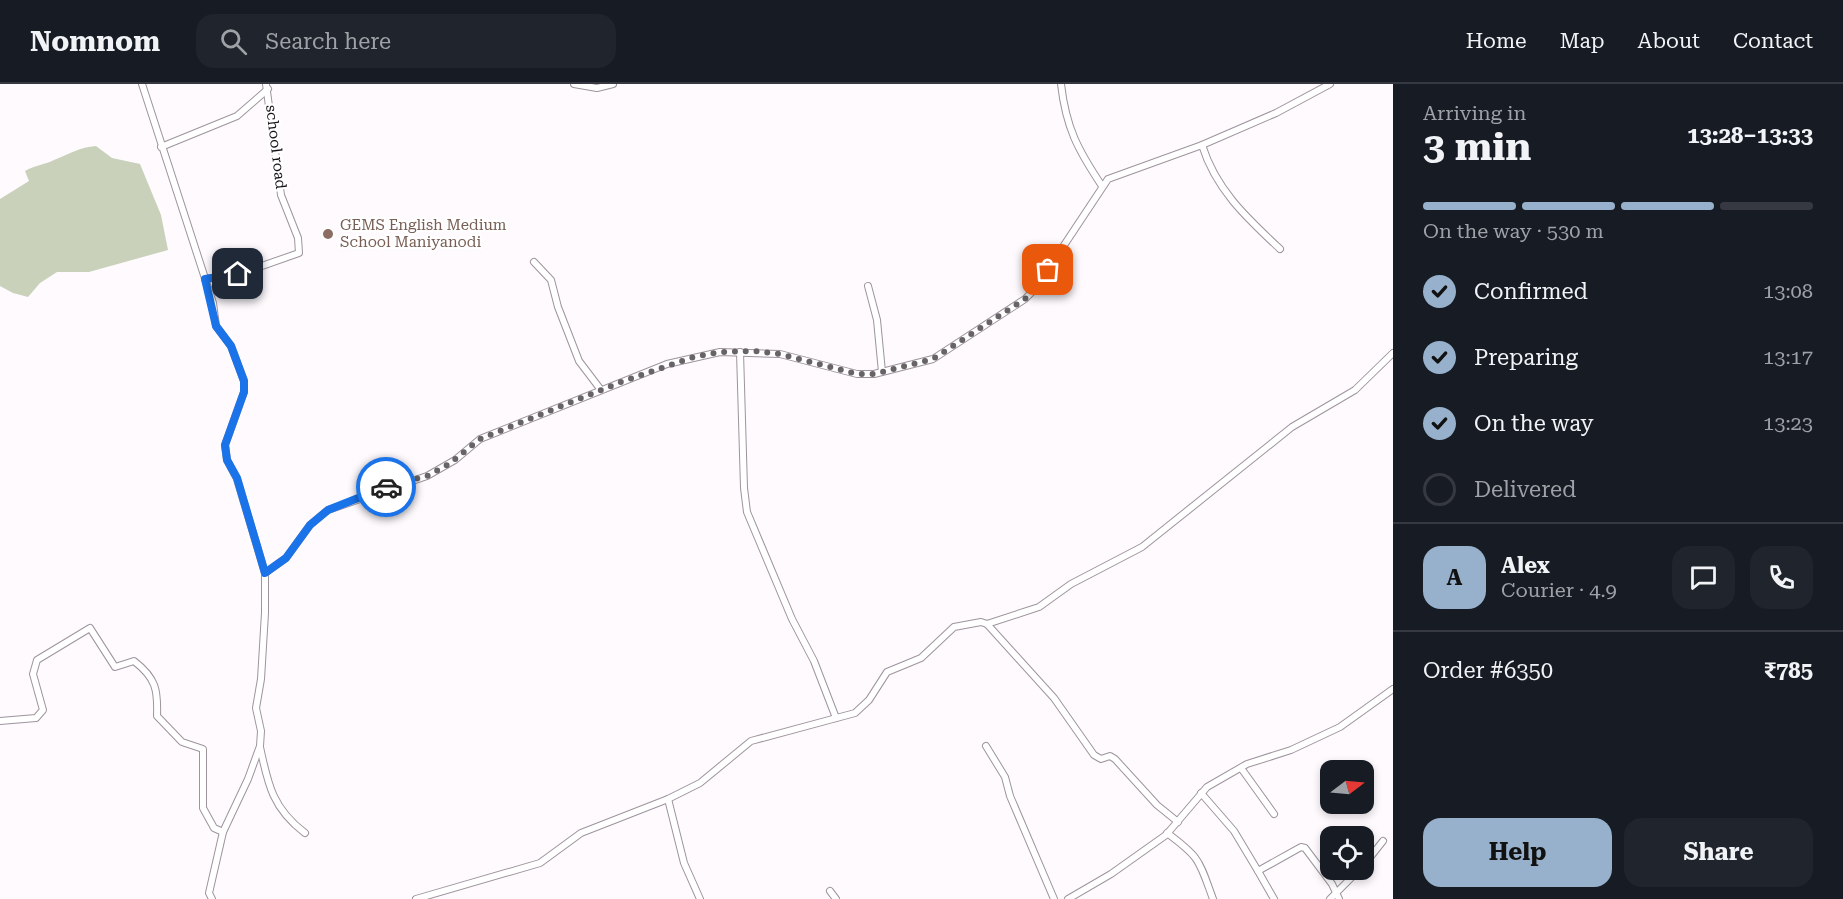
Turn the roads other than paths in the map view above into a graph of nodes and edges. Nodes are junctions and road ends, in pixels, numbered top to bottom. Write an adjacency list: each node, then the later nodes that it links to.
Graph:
1 (142, 84): 8 (street)
2 (574, 84): 3 (street)
3 (613, 84)
4 (1061, 84): 9 (street)
5 (1330, 84): 7 (street)
6 (267, 87): 8 (street); 12 (street, school road)
7 (1202, 145): 9 (street); 10 (street)
8 (161, 147): 12 (street)
9 (1102, 186): 16 (street)
10 (1280, 249)
11 (534, 262): 17 (street)
12 (205, 279): 18 (street)
13 (868, 286): 16 (street)
14 (740, 352): 16 (street); 17 (street); 21 (street)
15 (1393, 353): 19 (street)
16 (882, 372)
17 (601, 390): 18 (street)
18 (265, 573): 23 (street)
19 (987, 624): 21 (street); 29 (street)
20 (1393, 689): 25 (street)
21 (836, 718): 27 (street)
22 (0, 721): 30 (street)
23 (260, 746): 30 (street); 31 (street)
24 (986, 746): 44 (street)
25 (1241, 768): 26 (street); 28 (street)
26 (1201, 793): 29 (street); 35 (street)
27 (668, 800): 41 (street); 42 (street)
28 (1274, 814)
29 (1179, 822): 32 (street)
30 (223, 832): 38 (street)
31 (305, 833)
32 (1167, 833): 45 (street); 46 (street)
33 (1383, 841): 34 (street)
34 (1374, 852)
35 (1258, 871): 39 (street); 47 (street)
36 (1351, 880): 39 (street)
37 (830, 891): 43 (street)
38 (211, 896): 40 (street)
39 (1338, 896): 48 (street)
40 (204, 899)
41 (416, 899)
42 (700, 899)
43 (836, 899)
44 (1054, 899)
45 (1068, 899)
46 (1213, 899)
47 (1274, 899)
48 (1330, 899)

